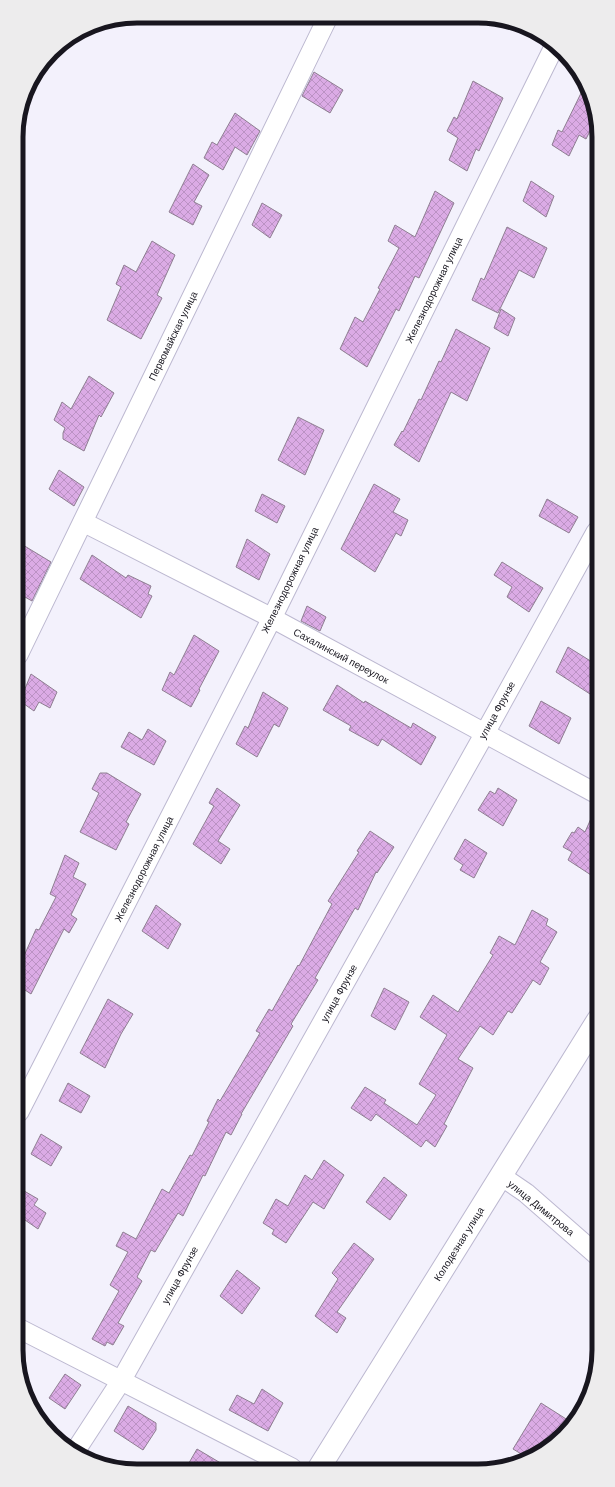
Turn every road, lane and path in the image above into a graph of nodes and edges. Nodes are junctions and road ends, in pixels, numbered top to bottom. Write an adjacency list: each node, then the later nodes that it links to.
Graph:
1 (325, 23): 3 (street, Первомайская улица)
2 (552, 51): 5 (street, Железнодорожная улица)
3 (83, 522): 5 (street, Сахалинский переулок); 6 (street, Первомайская улица)
4 (592, 539): 7 (street, улица Фрунзе)
5 (272, 618): 7 (street, Сахалинский переулок); 10 (street, Железнодорожная улица)
6 (23, 645)
7 (485, 733): 8 (street, Сахалинский переулок); 14 (street, улица Фрунзе)
8 (592, 791)
9 (592, 1030): 11 (main road, Колодезная улица)
10 (23, 1104)
11 (501, 1176): 12 (street, улица Димитрова); 17 (main road, Колодезная улица)
12 (592, 1251)
13 (23, 1331): 14 (street)
14 (121, 1381): 15 (street, улица Фрунзе); 16 (street)
15 (78, 1447)
16 (284, 1464)
17 (322, 1464)

